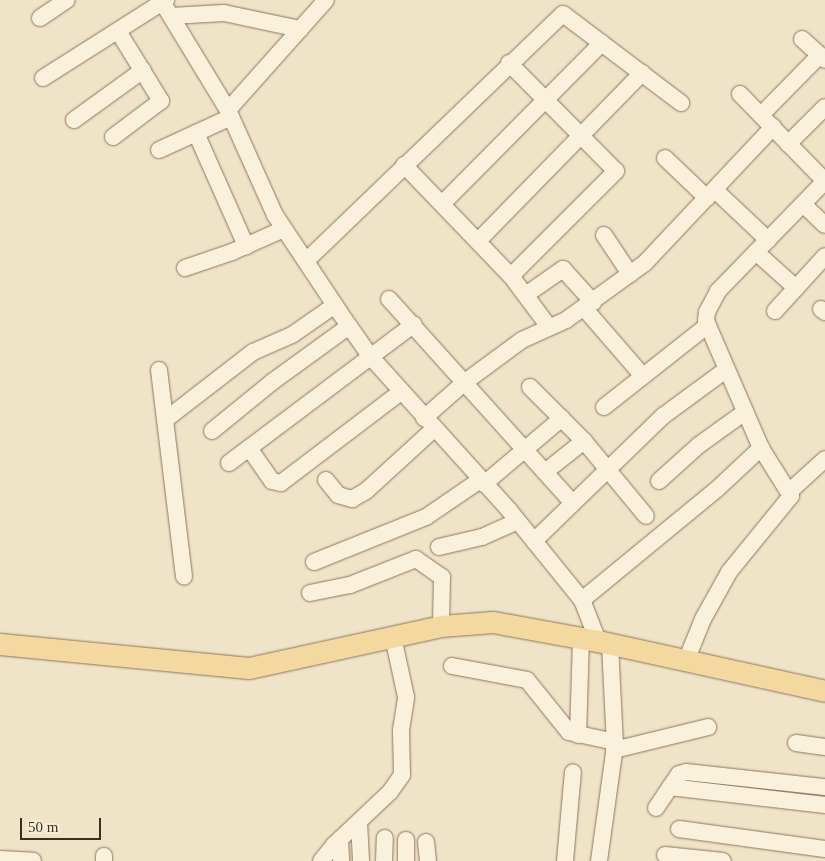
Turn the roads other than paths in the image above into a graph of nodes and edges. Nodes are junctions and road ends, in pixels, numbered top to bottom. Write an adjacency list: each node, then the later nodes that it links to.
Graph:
1 (67, 0): 4 (street)
2 (326, 0): 5 (street)
3 (165, 4): 5 (street); 6 (street); 18 (street)
4 (40, 18)
5 (300, 29): 18 (street)
6 (118, 31): 11 (street); 13 (street)
7 (802, 39): 9 (street)
8 (602, 43): 10 (street); 12 (street); 15 (street)
9 (822, 58): 19 (street)
10 (509, 63): 15 (street); 28 (street)
11 (144, 70): 20 (street); 24 (street)
12 (642, 73): 16 (street); 23 (street)
13 (43, 78)
14 (740, 94): 19 (street)
15 (547, 99): 23 (street); 31 (street)
16 (681, 103)
17 (825, 107): 25 (street)
18 (230, 114): 22 (street); 34 (street)
19 (761, 115): 21 (street)
20 (74, 120)
21 (773, 127): 25 (street); 30 (street)
22 (196, 134): 26 (street); 38 (street)
23 (582, 135): 37 (street); 44 (street)
24 (113, 137)
25 (788, 144): 29 (street)
26 (159, 150)
27 (665, 158): 30 (street)
28 (404, 164): 31 (street); 41 (street)
29 (825, 181): 32 (street)
30 (711, 194): 36 (street); 43 (street)
31 (442, 204): 37 (street)
32 (803, 204): 33 (street); 36 (street)
33 (825, 226)
34 (284, 228): 38 (street); 41 (street)
35 (604, 235): 43 (street)
36 (768, 240): 39 (street)
37 (478, 241): 44 (street)
38 (246, 246): 42 (street)
39 (756, 252): 45 (street); 53 (street)
40 (825, 256): 45 (street)
41 (306, 262): 48 (street)
42 (184, 268)
43 (630, 274): 49 (street)
44 (511, 276): 46 (street)
45 (796, 288): 50 (street)
46 (527, 294): 49 (street); 54 (street)
47 (389, 299): 51 (street)
48 (335, 305): 52 (street); 65 (street)
49 (588, 305): 54 (street); 58 (street)
50 (775, 311)
51 (414, 324): 55 (street); 59 (street)
52 (349, 326): 55 (street); 67 (street)
53 (708, 326): 56 (street); 58 (street)
54 (549, 327): 59 (street)
55 (370, 356): 61 (street); 69 (street)
56 (727, 369): 63 (street); 74 (street)
57 (159, 370): 65 (street)
58 (643, 376): 62 (street)
59 (465, 382): 66 (street); 71 (street)
60 (530, 387): 64 (street)
61 (401, 392): 66 (street); 69 (street)
62 (604, 407)
63 (745, 412): 70 (street); 77 (street)
64 (562, 418): 68 (street); 71 (street)
65 (165, 420): 86 (street)
66 (429, 424): 76 (street); 78 (street)
67 (212, 431)
68 (584, 441): 74 (street); 75 (street)
69 (249, 448): 73 (street)
70 (761, 448): 79 (street); 88 (street)
71 (525, 449): 75 (street); 78 (street)
72 (825, 459): 79 (street)
73 (229, 462)
74 (608, 467): 80 (street); 81 (street)
75 (545, 472): 80 (street)
76 (326, 480)
77 (659, 481)
78 (482, 482): 82 (street); 85 (street)
79 (790, 491): 93 (street)
80 (572, 502): 83 (street)
81 (646, 516)
82 (518, 521): 83 (street); 84 (street)
83 (534, 541): 88 (street)
84 (439, 547)
85 (314, 562)
86 (184, 576)
87 (310, 593): 89 (street)
88 (582, 600): 91 (street)
89 (440, 626): 90 (main road); 91 (main road)
90 (384, 639): 92 (main road); 106 (street)
91 (596, 641): 93 (main road); 97 (street); 99 (street)
92 (0, 644)
93 (686, 661): 95 (main road)
94 (452, 666): 97 (street)
95 (822, 691)
96 (708, 727): 99 (street)
97 (578, 736): 99 (street)
98 (796, 743): 100 (street)
99 (614, 746): 123 (street)
100 (825, 748)
101 (573, 772): 122 (street)
102 (670, 787): 103 (street); 104 (street); 105 (street)
103 (825, 787)
104 (825, 805)
105 (656, 808)
106 (359, 822): 109 (street); 118 (street)
107 (679, 829): 112 (street)
108 (385, 838): 119 (street)
109 (340, 839): 116 (street); 117 (street)
110 (406, 840): 120 (street)
111 (426, 842): 121 (street)
112 (825, 849)
113 (665, 854): 124 (street)
114 (0, 859): 115 (street)
115 (33, 861)
116 (321, 861)
117 (341, 861)
118 (361, 861)
119 (384, 861)
120 (406, 861)
121 (428, 861)
122 (565, 861)
123 (599, 861)
124 (723, 861)

